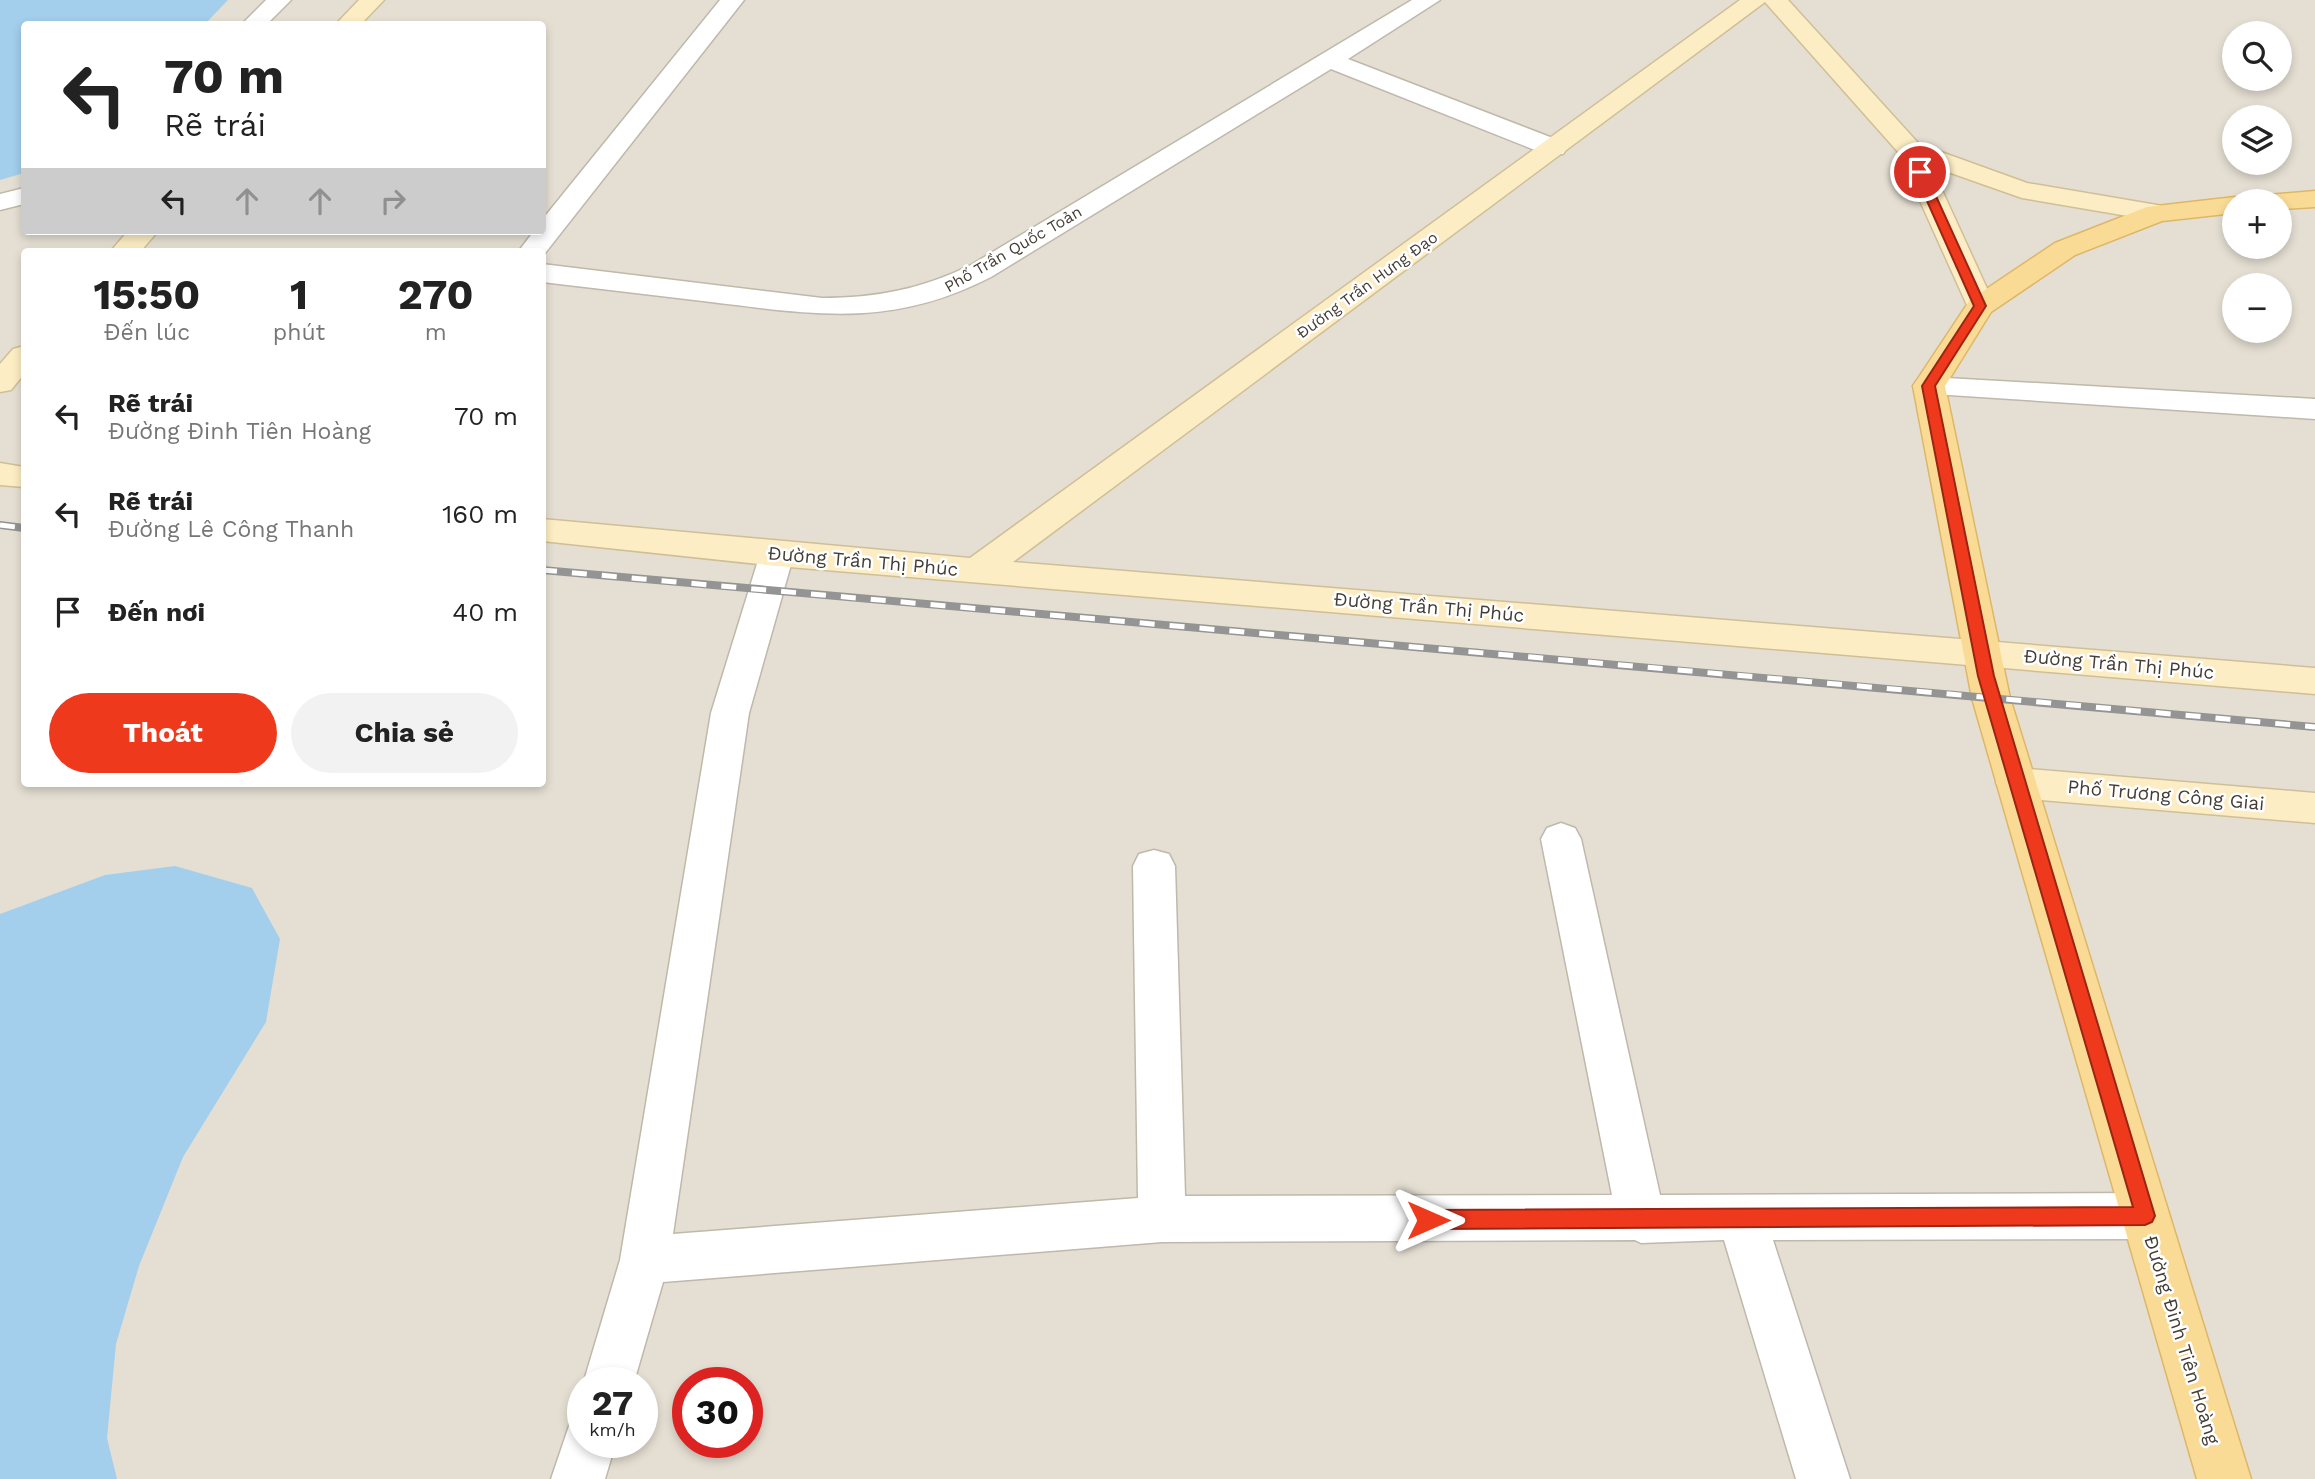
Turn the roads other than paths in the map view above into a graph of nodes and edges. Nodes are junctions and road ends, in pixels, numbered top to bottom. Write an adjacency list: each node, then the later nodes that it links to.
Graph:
1 (279, 0): 7 (street)
2 (372, 0): 8 (street)
3 (732, 0): 18 (street)
4 (1429, 0): 9 (street, Phố Trần Quốc Toản)
5 (1755, 0): 10 (street, Đường Trần Hưng Đạo)
6 (1775, 0): 11 (street)
7 (257, 21)
8 (351, 21)
9 (1330, 60): 10 (street); 21 (street, Phố Trần Quốc Toản)
10 (1554, 148): 31 (street, Đường Trần Hưng Đạo)
11 (1910, 150): 17 (street); 22 (street)
12 (21, 197): 15 (street)
13 (2315, 199): 14 (main road)
14 (2292, 200)
15 (0, 202)
16 (2222, 206): 17 (main road)
17 (2157, 213): 22 (main road)
18 (546, 234)
19 (140, 235): 20 (street)
20 (128, 248)
21 (546, 273)
22 (1980, 306): 25 (main road)
23 (21, 358): 24 (street)
24 (0, 383)
25 (1928, 386): 26 (street); 32 (main road, Đường Đinh Tiên Hoàng)
26 (2315, 409)
27 (0, 474): 28 (street)
28 (21, 477)
29 (546, 530): 30 (street, Đường Trần Thị Phúc)
30 (777, 554): 31 (street, Đường Trần Thị Phúc); 42 (street)
31 (978, 570): 32 (street, Đường Trần Thị Phúc)
32 (1981, 653): 33 (street, Đường Trần Thị Phúc); 34 (main road, Đường Đinh Tiên Hoàng)
33 (2315, 681)
34 (2016, 783): 35 (street, Phố Trương Công Giai); 38 (main road, Đường Đinh Tiên Hoàng)
35 (2315, 808)
36 (1561, 839): 41 (street)
37 (1154, 866): 39 (street)
38 (2145, 1216): 40 (street); 47 (main road, Đường Đinh Tiên Hoàng)
39 (1161, 1219): 41 (street); 42 (street)
40 (1742, 1219): 41 (street); 46 (street)
41 (1641, 1220)
42 (645, 1260): 43 (street)
43 (613, 1367)
44 (584, 1458): 45 (street)
45 (578, 1479)
46 (1824, 1479)
47 (2224, 1479)

